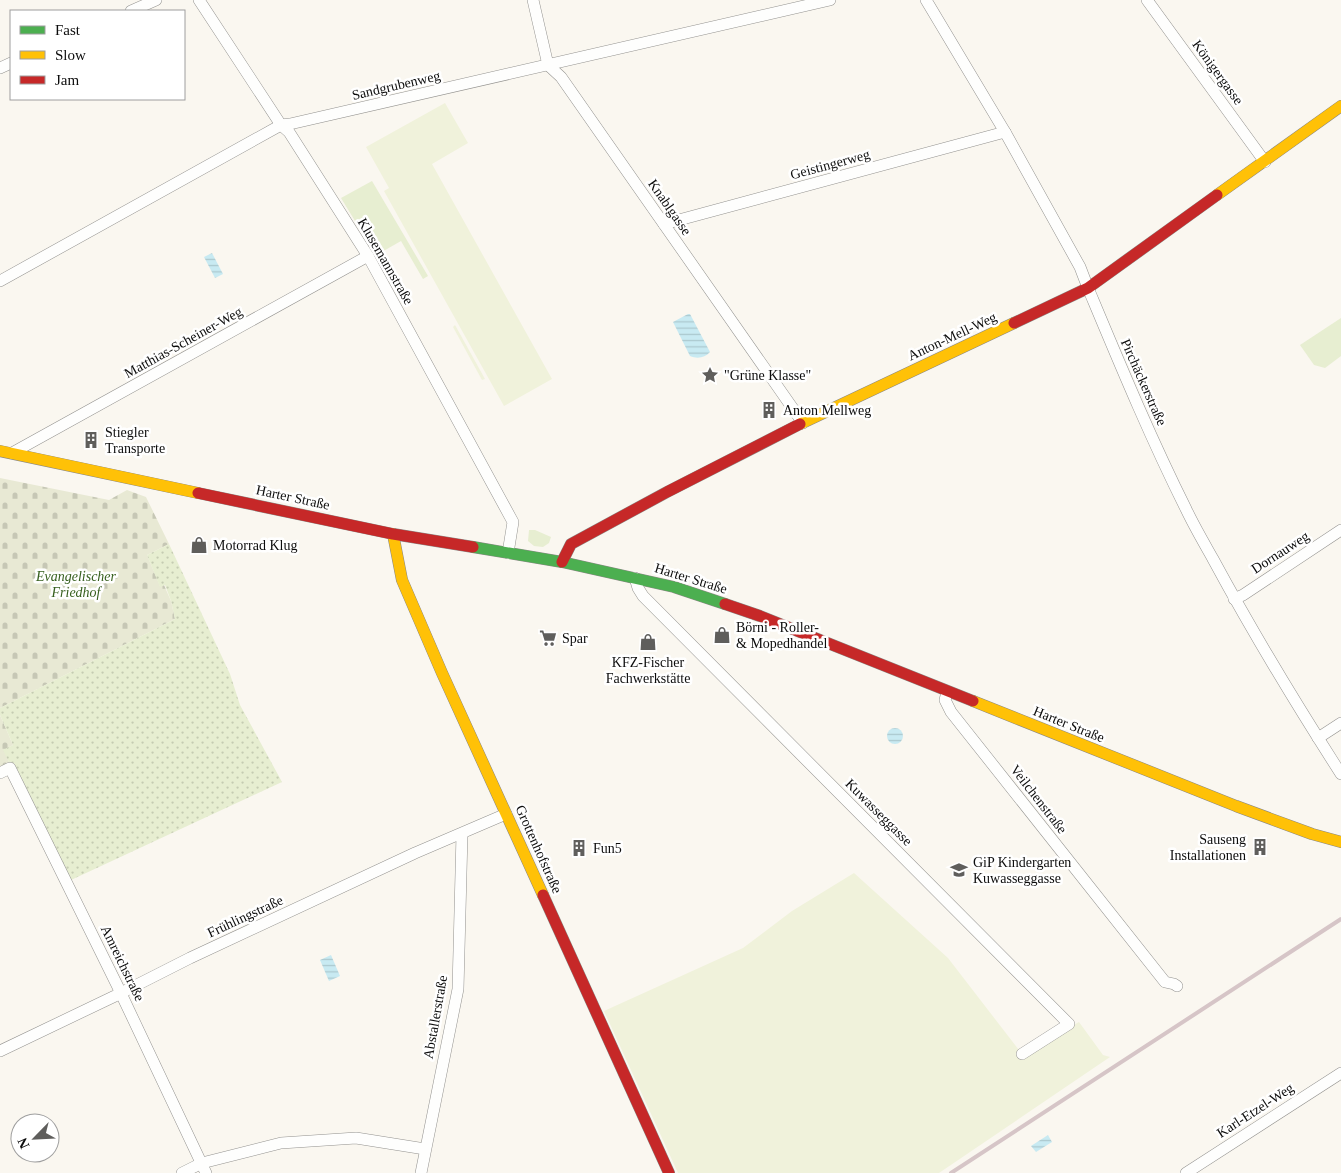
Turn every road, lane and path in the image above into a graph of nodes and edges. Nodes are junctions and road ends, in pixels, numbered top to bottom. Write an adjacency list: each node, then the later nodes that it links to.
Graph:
1 (156, 0): 7 (street)
2 (199, 0): 10 (street, Klusemannstraße)
3 (533, 0): 8 (street)
4 (830, 0): 8 (street, Sandgrubenweg)
5 (926, 0): 11 (street, Pirchäckerstraße)
6 (1147, 0): 12 (street, Königergasse)
7 (132, 10)
8 (548, 65): 10 (street, Sandgrubenweg); 13 (street, Knablgasse)
9 (1341, 106): 12 (main road, Anton-Mell-Weg)
10 (281, 125): 14 (street, Klusemannstraße); 15 (street, Sandgrubenweg)
11 (1005, 132): 13 (street, Geistingerweg); 16 (street, Pirchäckerstraße)
12 (1265, 162): 16 (main road, Anton-Mell-Weg)
13 (664, 224): 17 (street, Knablgasse)
14 (368, 256): 19 (street, Matthias-Scheiner-Weg); 22 (street, Klusemannstraße)
15 (0, 281)
16 (1088, 288): 17 (main road, Anton-Mell-Weg); 25 (street, Pirchäckerstraße)
17 (804, 423): 23 (main road, Anton-Mell-Weg)
18 (0, 450): 19 (main road, Harter Straße)
19 (12, 454): 21 (main road, Harter Straße)
20 (1341, 530): 25 (street, Dornauweg)
21 (393, 534): 22 (main road, Harter Straße); 31 (main road, Grottenhofstraße)
22 (508, 553): 23 (main road, Harter Straße)
23 (562, 562): 24 (main road, Harter Straße)
24 (634, 578): 26 (main road, Harter Straße); 37 (street, Kuwasseggasse)
25 (1234, 599): 28 (street, Pirchäckerstraße)
26 (947, 692): 33 (main road, Harter Straße); 34 (street, Veilchenstraße)
27 (1341, 723): 28 (street)
28 (1318, 738): 30 (street, Pirchäckerstraße)
29 (5, 770): 35 (street, Amreichstraße)
30 (1341, 774)
31 (506, 814): 32 (street, Frühlingstraße); 44 (main road, Grottenhofstraße)
32 (462, 834): 35 (street, Frühlingstraße); 39 (street, Abstallerstraße)
33 (1341, 842)
34 (1177, 986)
35 (121, 993): 36 (street, Frühlingstraße); 41 (street, Amreichstraße)
36 (0, 1051)
37 (1022, 1054)
38 (1341, 1073): 40 (street, Karl-Etzel-Weg)
39 (425, 1149): 41 (street); 43 (street, Abstallerstraße)
40 (1203, 1162): 45 (street, Karl-Etzel-Weg); 46 (street)
41 (204, 1168): 42 (street)
42 (182, 1173)
43 (421, 1173)
44 (669, 1173)
45 (1186, 1173)
46 (1209, 1173)

